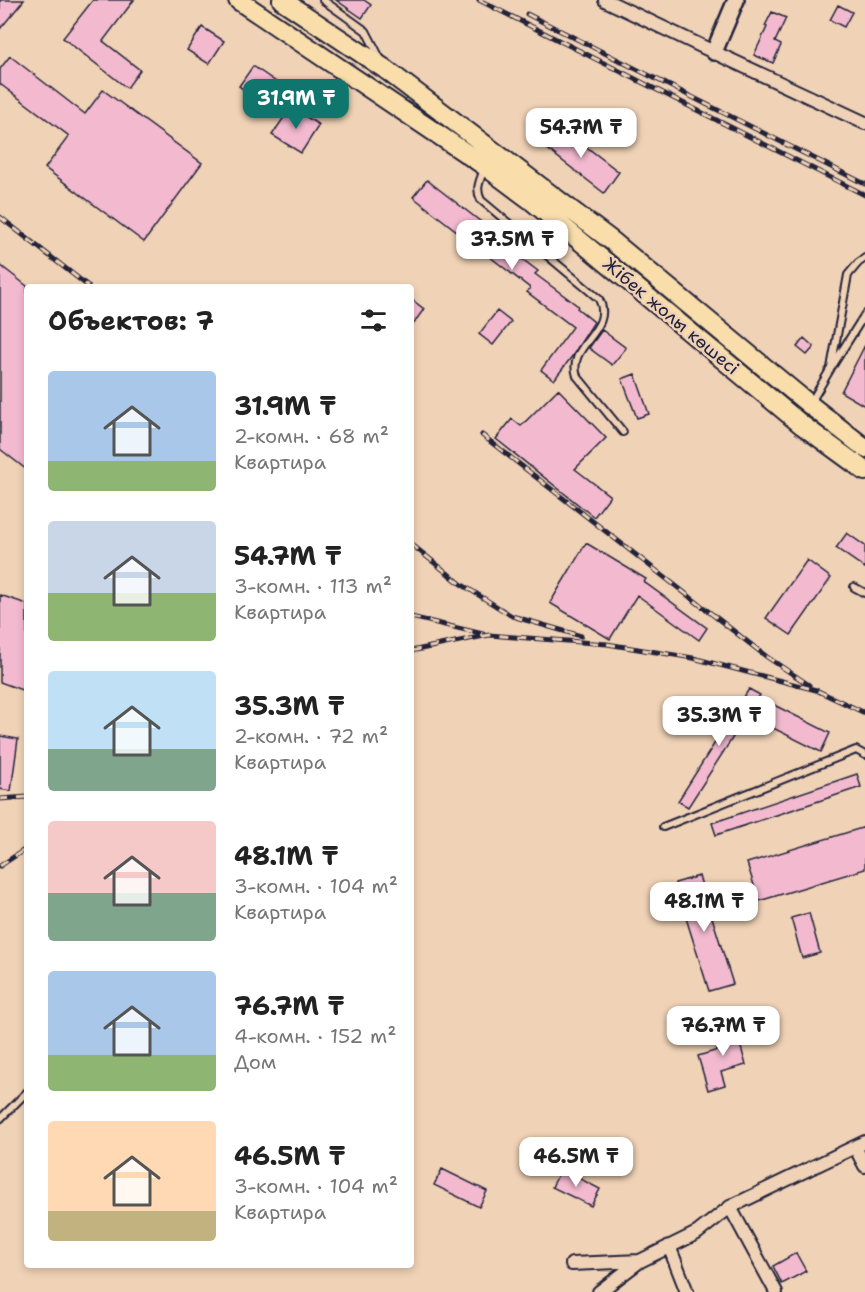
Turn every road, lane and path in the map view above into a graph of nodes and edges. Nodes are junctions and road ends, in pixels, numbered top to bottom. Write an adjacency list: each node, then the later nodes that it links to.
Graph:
1 (238, 0): 9 (main road, Жібек жолы көшесі)
2 (282, 0): 7 (main road, Жібек жолы көшесі)
3 (323, 0): 7 (lane)
4 (605, 0): 6 (street)
5 (736, 0): 6 (street)
6 (714, 52): 8 (street)
7 (385, 69): 13 (main road, Жібек жолы көшесі)
8 (865, 123)
9 (485, 166): 14 (lane); 16 (main road, Жібек жолы көшесі)
10 (865, 258): 12 (lane)
11 (865, 314): 12 (lane)
12 (831, 368): 13 (lane)
13 (810, 405): 15 (main road, Жібек жолы көшесі)
14 (623, 432)
15 (865, 447)
16 (865, 471)
17 (854, 587): 18 (lane)
18 (865, 593)
19 (865, 755): 20 (lane)
20 (663, 827)
21 (24, 1095): 22 (lane)
22 (0, 1119)
23 (860, 1145): 24 (street); 25 (street)
24 (865, 1166)
25 (730, 1207): 26 (street); 31 (street)
26 (669, 1246): 27 (street); 30 (street)
27 (640, 1261): 28 (street); 29 (street)
28 (572, 1264)
29 (599, 1292)
30 (687, 1292)
31 (776, 1292)

